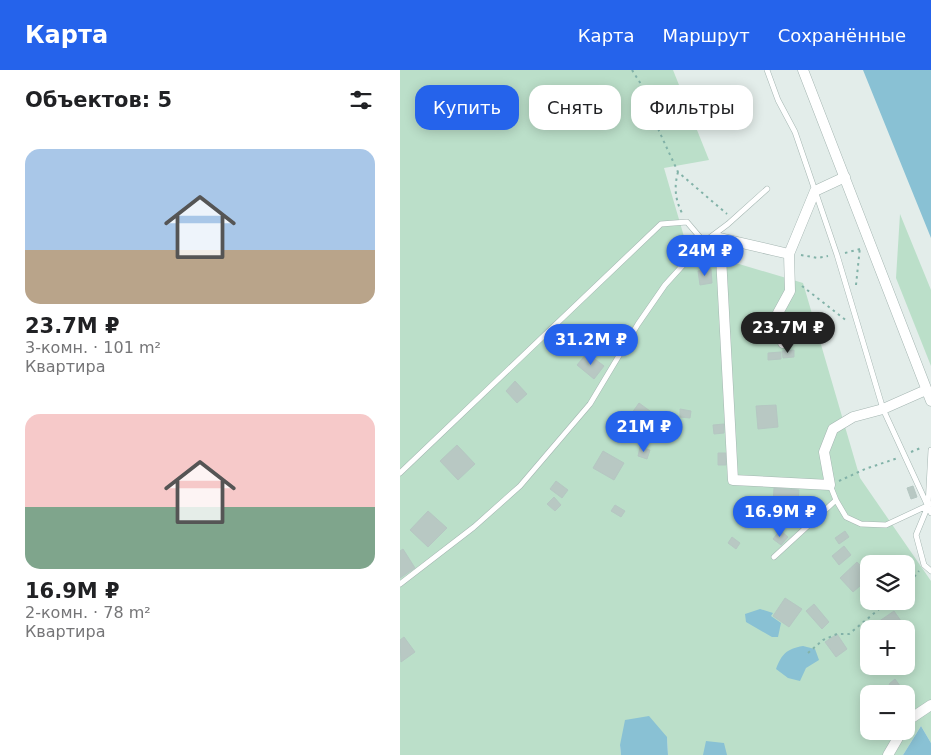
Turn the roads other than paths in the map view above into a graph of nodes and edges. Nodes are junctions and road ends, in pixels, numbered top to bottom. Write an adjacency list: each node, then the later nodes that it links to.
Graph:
1 (767, 70): 5 (lane)
2 (803, 70): 3 (street)
3 (846, 177): 5 (street); 10 (street)
4 (766, 189): 7 (lane)
5 (815, 191): 8 (street); 12 (lane)
6 (720, 238): 7 (lane); 8 (street); 15 (street)
7 (704, 242): 14 (lane); 21 (lane)
8 (789, 254): 9 (street)
9 (783, 343)
10 (926, 390): 11 (street); 12 (street)
11 (931, 402)
12 (883, 410): 15 (street); 17 (lane)
13 (931, 450): 17 (lane)
14 (400, 473)
15 (830, 485): 16 (lane)
16 (836, 500): 17 (lane); 19 (lane)
17 (929, 505): 18 (lane); 20 (lane)
18 (931, 513)
19 (774, 557)
20 (931, 571)
21 (400, 584)
22 (931, 705): 23 (street)
23 (915, 716)
24 (897, 740): 25 (street)
25 (888, 755)

